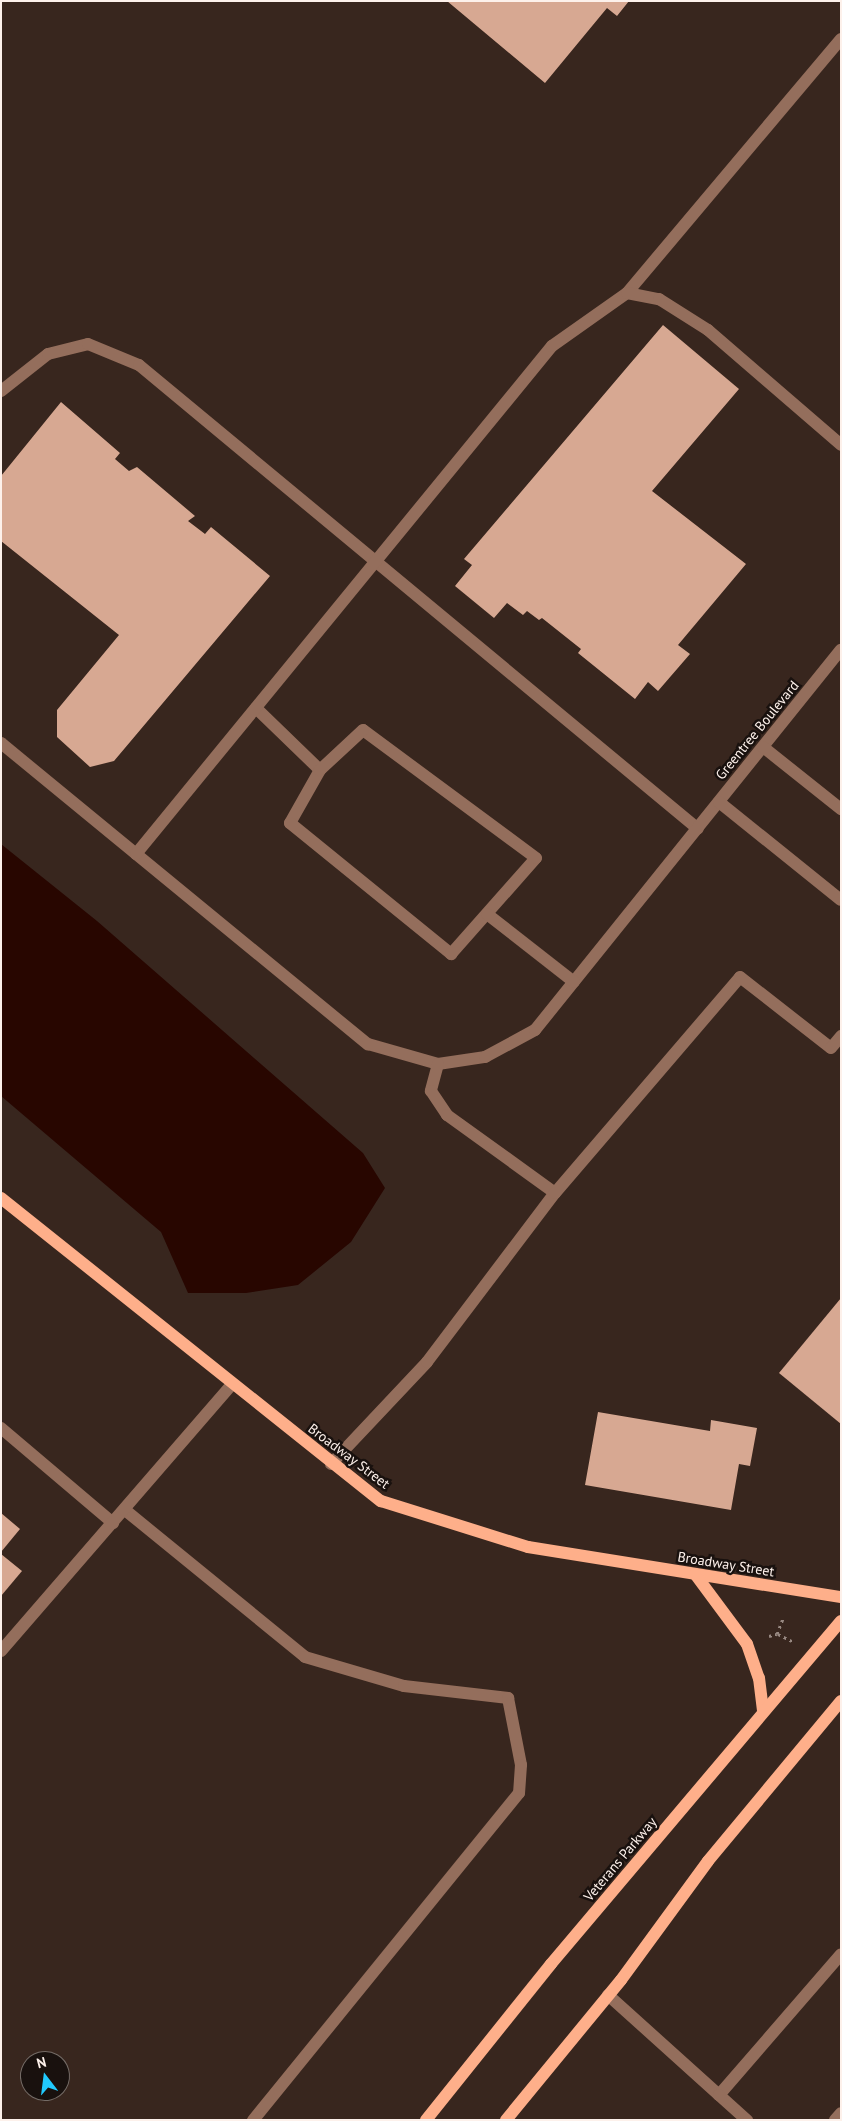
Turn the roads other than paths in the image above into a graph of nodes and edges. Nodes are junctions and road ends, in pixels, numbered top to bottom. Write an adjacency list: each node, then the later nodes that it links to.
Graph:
1 (841, 39): 2 (street)
2 (627, 293): 4 (street); 5 (street)
3 (1, 391): 5 (street)
4 (841, 445)
5 (375, 561): 7 (street); 13 (street)
6 (841, 650): 9 (street, Greentree Boulevard)
7 (256, 708): 10 (street); 14 (street)
8 (1, 743): 14 (street)
9 (763, 747): 11 (street, Greentree Boulevard); 12 (street)
10 (320, 770): 16 (street); 16 (street)
11 (718, 802): 13 (street, Greentree Boulevard); 15 (street)
12 (841, 809)
13 (698, 828): 17 (street, Greentree Boulevard)
14 (136, 854): 19 (street)
15 (841, 900)
16 (487, 914): 17 (street)
17 (574, 982): 19 (street, Greentree Boulevard)
18 (841, 1036): 20 (street)
19 (438, 1064): 20 (street)
20 (555, 1193): 24 (street)
21 (1, 1198): 22 (main road, Broadway Street)
22 (232, 1384): 24 (main road, Broadway Street); 25 (street)
23 (1, 1428): 26 (street)
24 (331, 1464): 27 (main road, Broadway Street)
25 (125, 1510): 26 (street); 37 (street)
26 (113, 1523): 30 (street)
27 (695, 1574): 28 (main road, Broadway Street); 32 (main road)
28 (841, 1597)
29 (841, 1621): 32 (main road, Veterans Parkway)
30 (1, 1651)
31 (841, 1701): 34 (main road)
32 (763, 1710): 38 (main road, Veterans Parkway)
33 (841, 1954): 35 (street)
34 (608, 1995): 35 (street); 39 (main road)
35 (719, 2095): 40 (street)
36 (841, 2113): 41 (street)
37 (253, 2120)
38 (426, 2120)
39 (506, 2120)
40 (747, 2120)
41 (835, 2120)

